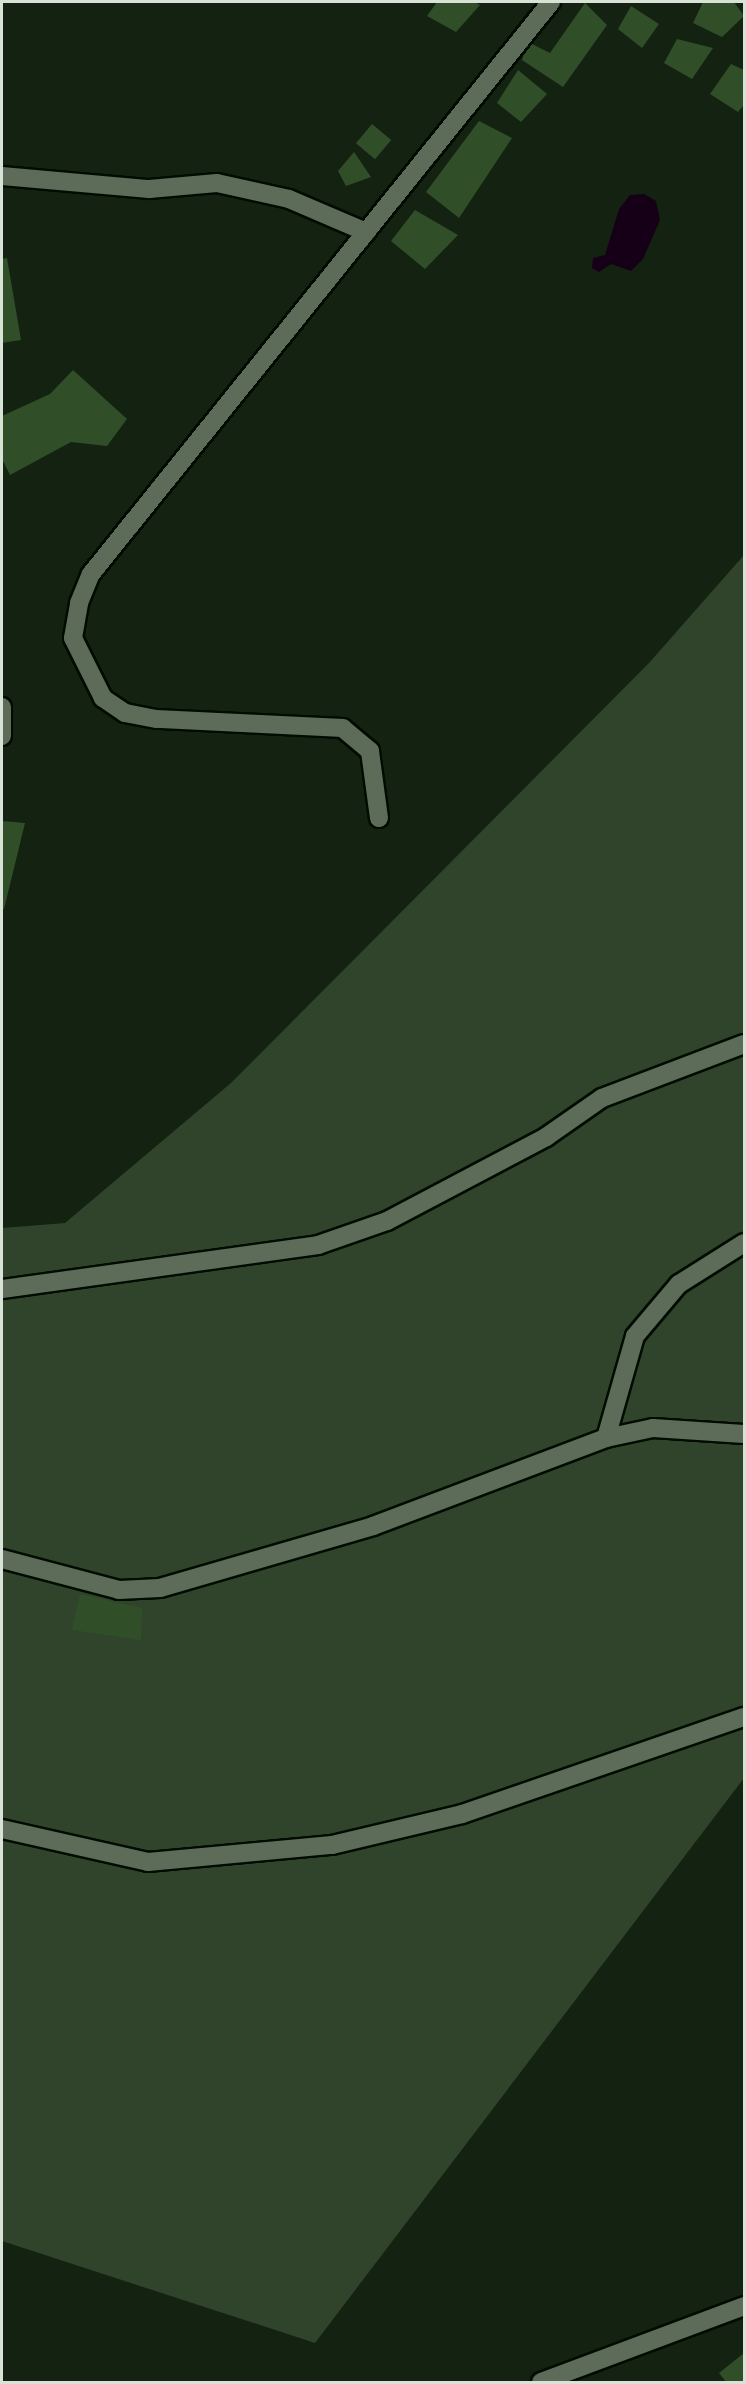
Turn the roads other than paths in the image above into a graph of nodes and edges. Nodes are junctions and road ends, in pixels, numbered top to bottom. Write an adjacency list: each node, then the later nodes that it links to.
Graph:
1 (552, 2): 3 (street)
2 (2, 176): 3 (street)
3 (366, 232): 6 (street)
4 (2, 707): 5 (street)
5 (2, 736)
6 (379, 818)
7 (744, 1044): 9 (street)
8 (744, 1244): 11 (street)
9 (2, 1289)
10 (744, 1434): 11 (street)
11 (606, 1438): 12 (street)
12 (2, 1559)
13 (744, 1717): 14 (street)
14 (2, 1829)
15 (744, 2306): 16 (street)
16 (542, 2382)

